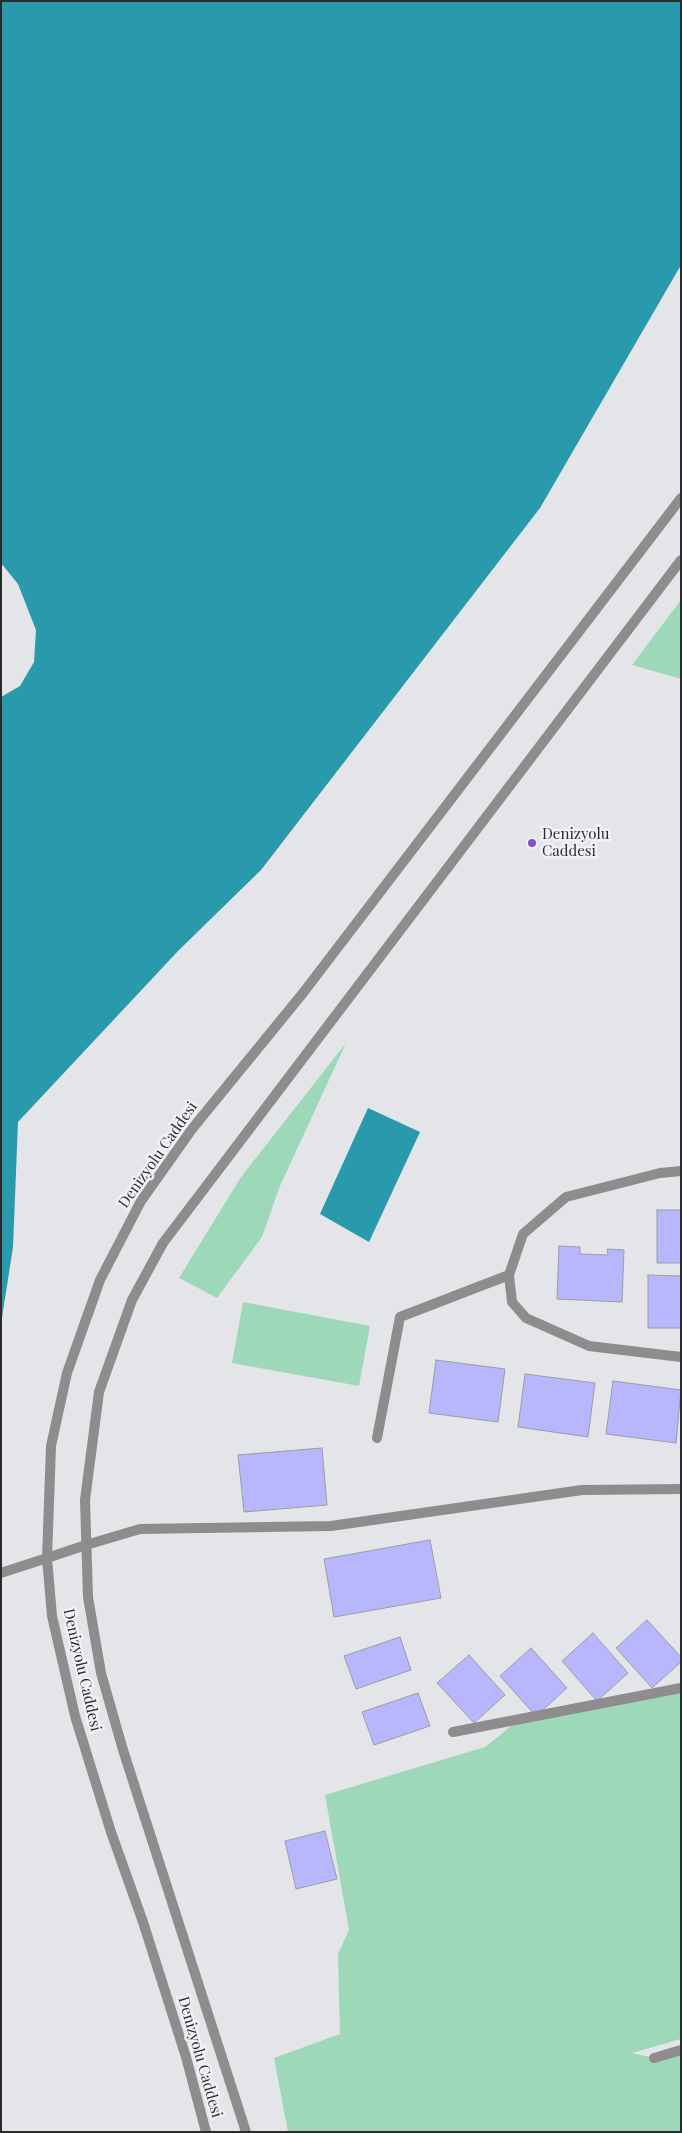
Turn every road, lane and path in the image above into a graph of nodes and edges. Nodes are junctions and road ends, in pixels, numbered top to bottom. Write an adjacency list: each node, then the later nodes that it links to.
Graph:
1 (681, 498): 9 (street, Denizyolu Caddesi)
2 (681, 560): 8 (street, Denizyolu Caddesi)
3 (681, 1172): 4 (street)
4 (509, 1275): 5 (street); 6 (street)
5 (681, 1357)
6 (377, 1438)
7 (681, 1489): 8 (street)
8 (86, 1545): 9 (street); 16 (street, Denizyolu Caddesi)
9 (47, 1558): 10 (street); 15 (street, Denizyolu Caddesi)
10 (1, 1573)
11 (681, 1688): 12 (street)
12 (453, 1732)
13 (681, 2050): 14 (street)
14 (654, 2058)
15 (206, 2132)
16 (246, 2132)

